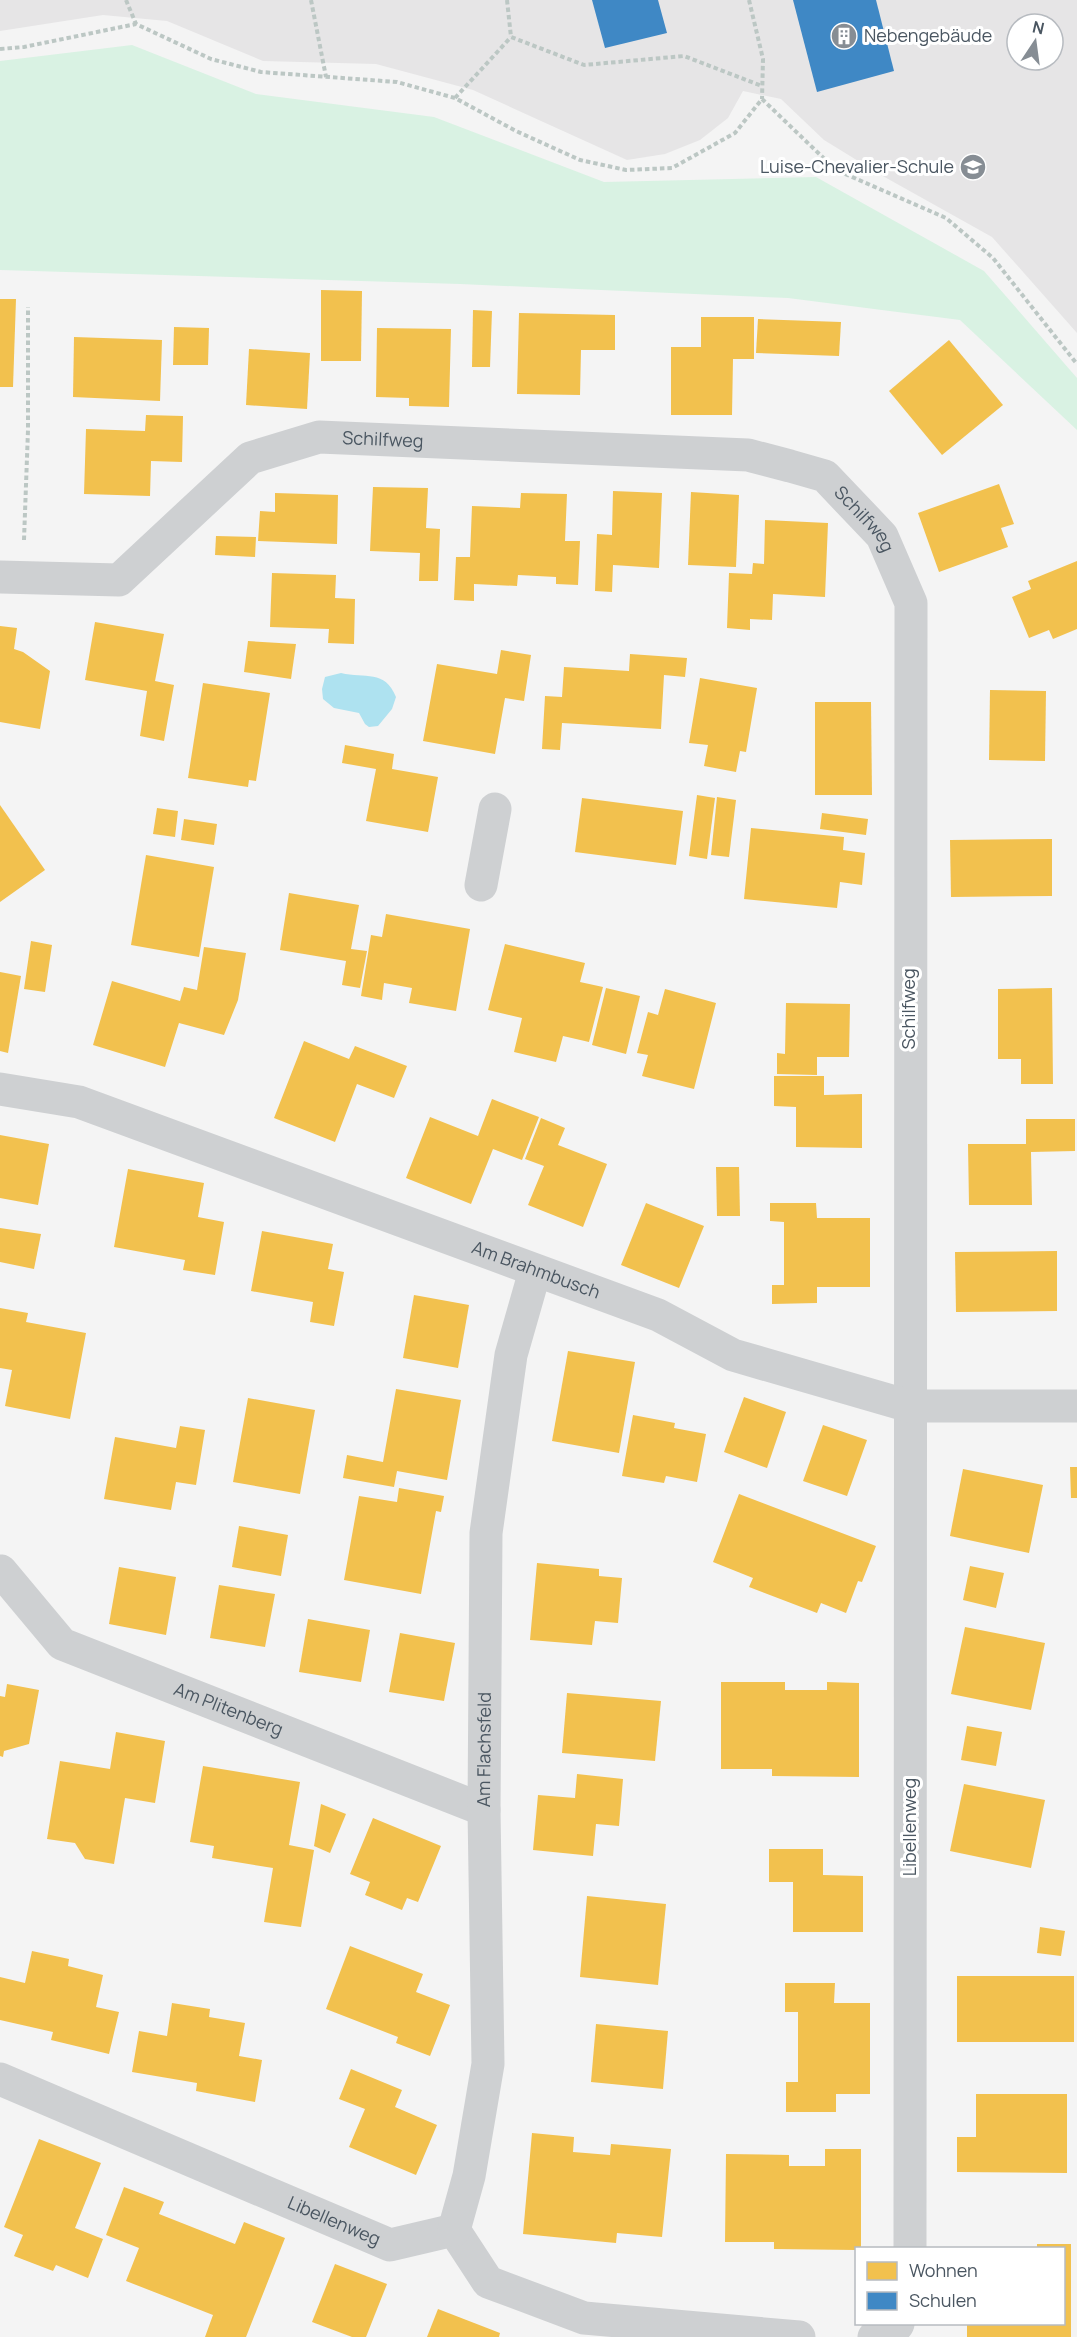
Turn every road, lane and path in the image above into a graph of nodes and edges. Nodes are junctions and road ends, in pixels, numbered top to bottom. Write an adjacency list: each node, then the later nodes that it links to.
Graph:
1 (126, 0): 5 (path)
2 (311, 0): 8 (path)
3 (507, 0): 6 (path)
4 (749, 0): 9 (path)
5 (136, 24): 7 (path); 8 (path)
6 (511, 37): 9 (path); 10 (path)
7 (0, 49)
8 (326, 77): 10 (path)
9 (762, 86): 11 (path)
10 (455, 98): 11 (path)
11 (762, 99): 13 (path)
12 (28, 306): 14 (path)
13 (1077, 364)
14 (11, 577): 19 (street, Schilfweg)
15 (495, 809): 16 (street)
16 (482, 885)
17 (0, 1089): 18 (street, Am Brahmbusch)
18 (535, 1271): 19 (street, Am Brahmbusch); 22 (street, Am Flachsfeld)
19 (909, 1406): 20 (street, Am Brahmbusch); 25 (street, Libellenweg)
20 (1077, 1406)
21 (1, 1571): 22 (street, Am Plitenberg)
22 (484, 1810): 24 (street, Am Flachsfeld)
23 (0, 2079): 24 (street, Libellenweg)
24 (454, 2230): 27 (street)
25 (910, 2247)
26 (897, 2325): 28 (street)
27 (799, 2337)
28 (874, 2337)

